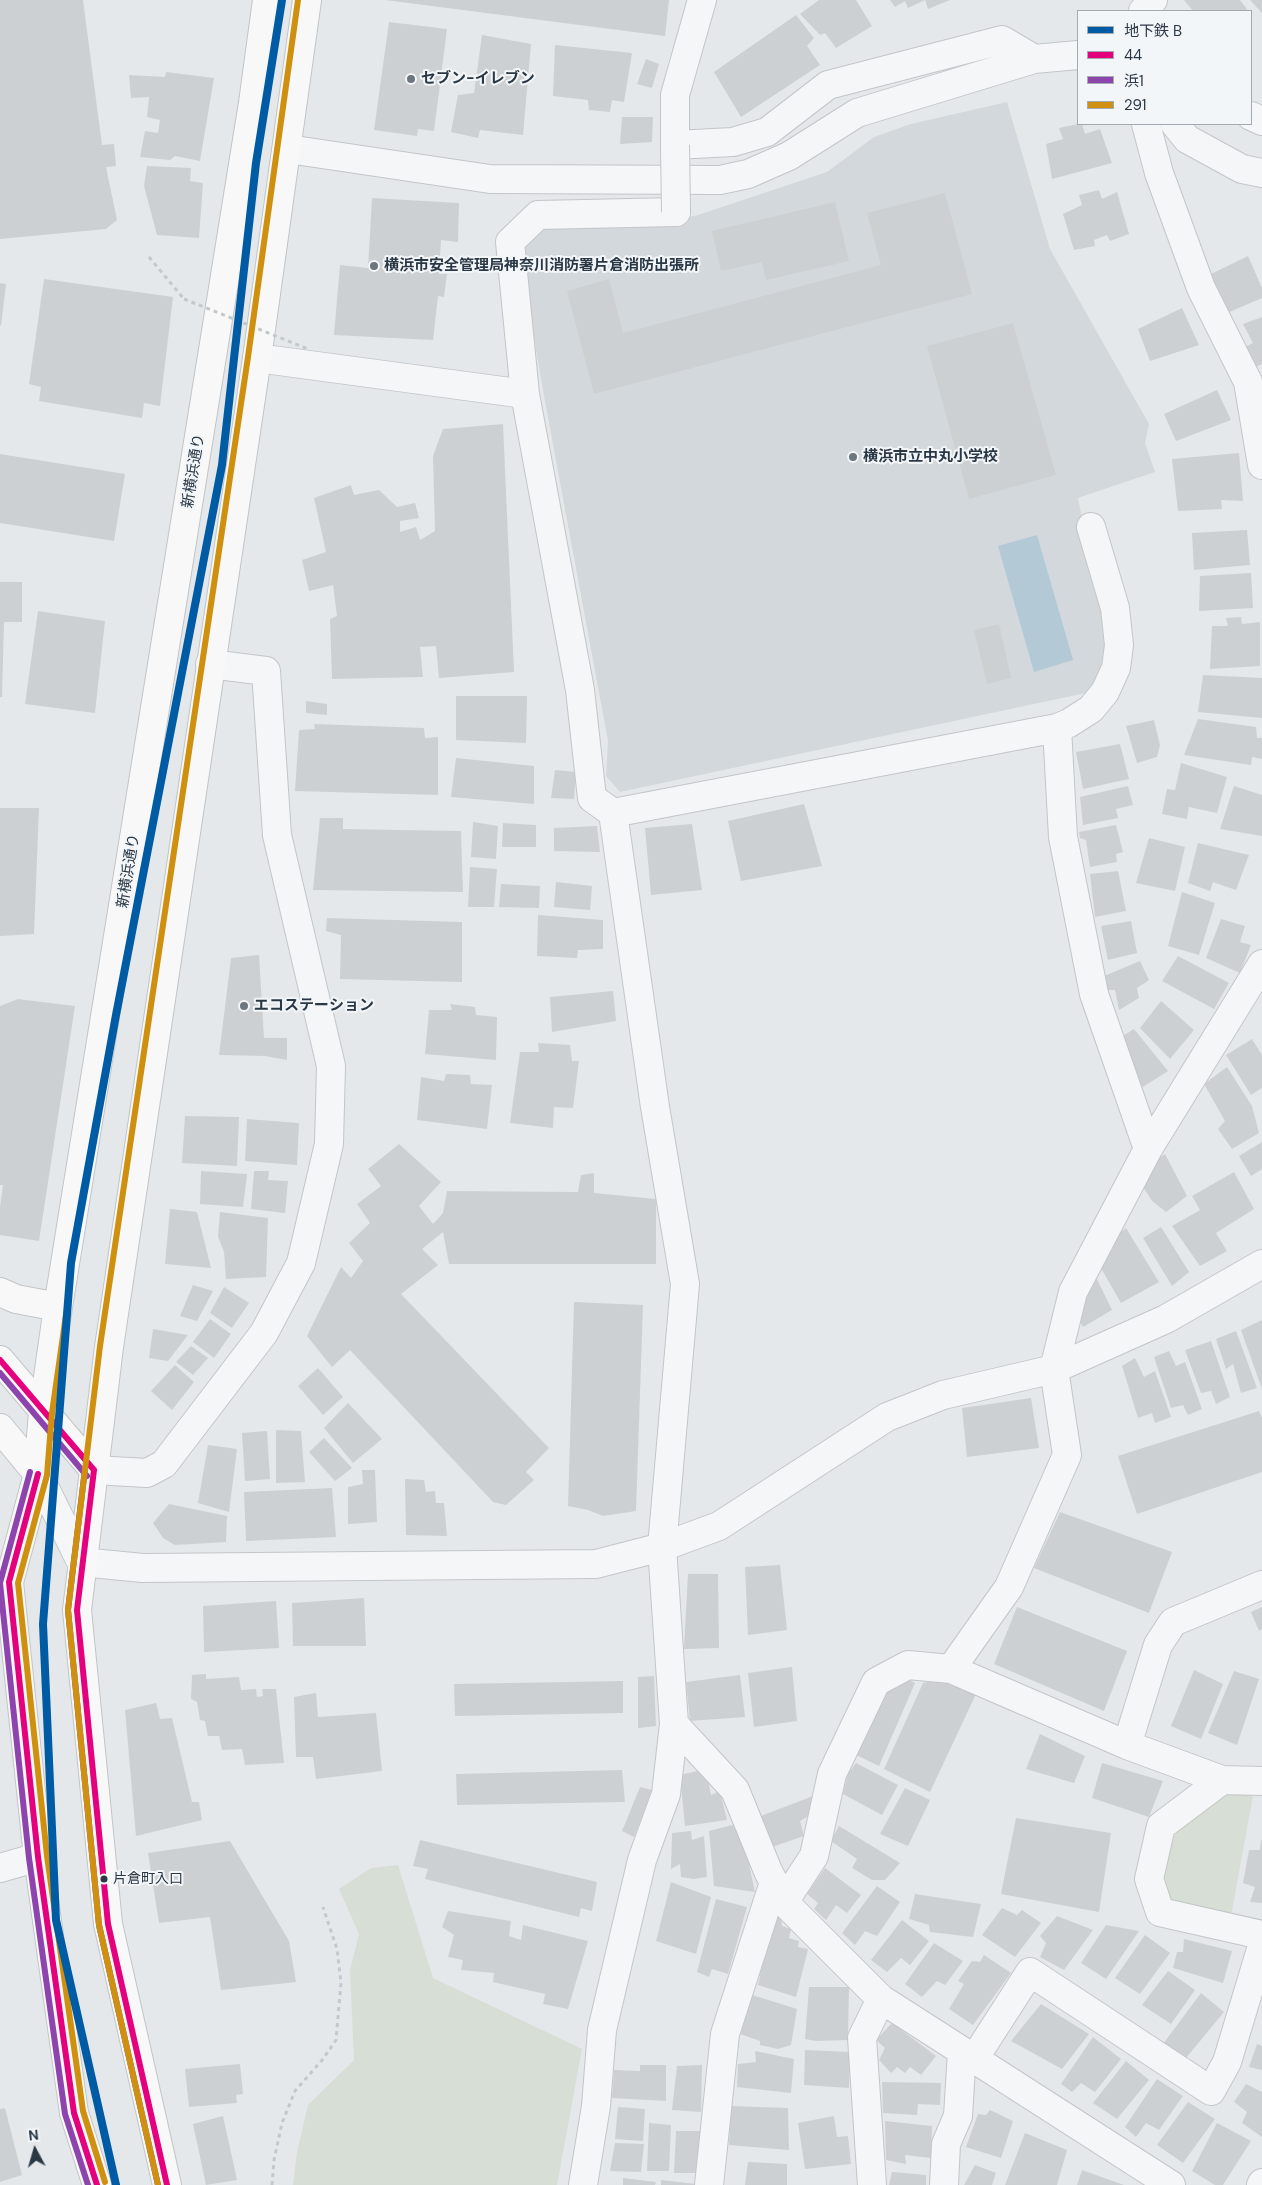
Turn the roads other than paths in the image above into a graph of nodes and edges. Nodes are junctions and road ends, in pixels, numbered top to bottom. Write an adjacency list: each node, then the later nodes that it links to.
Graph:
1 (267, 0): 24 (main road, 新横浜通り)
2 (307, 0): 11 (main road)
3 (702, 0): 10 (street)
4 (1153, 0): 5 (street)
5 (1144, 10)
6 (1077, 55): 7 (street)
7 (1034, 60): 10 (street); 11 (street)
8 (1146, 125): 15 (street)
9 (1175, 125): 12 (street)
10 (675, 146): 14 (street, bridge)
11 (288, 149): 13 (main road)
12 (1262, 174)
13 (257, 358): 14 (street); 17 (main road)
14 (525, 394): 19 (street)
15 (1262, 465)
16 (1091, 527): 18 (street)
17 (210, 664): 29 (main road); 29 (street)
18 (1057, 728): 19 (street); 21 (street)
19 (613, 813): 31 (street)
20 (1262, 964): 21 (street)
21 (1148, 1148): 26 (street)
22 (1262, 1264): 26 (street)
23 (0, 1292): 24 (main road)
24 (58, 1307): 27 (main road, 新横浜通り)
25 (0, 1360): 27 (main road)
26 (1054, 1369): 31 (street); 34 (street)
27 (43, 1412): 29 (main road); 30 (main road, 新横浜通り)
28 (0, 1428): 30 (main road)
29 (94, 1470): 32 (main road)
30 (38, 1474): 32 (street); 39 (main road, 新横浜通り)
31 (662, 1547): 32 (street); 35 (street)
32 (81, 1562): 48 (main road)
33 (1262, 1585): 36 (street)
34 (951, 1669): 36 (street); 41 (street)
35 (674, 1724): 41 (street); 49 (street)
36 (1127, 1745): 37 (street)
37 (1222, 1780): 38 (street); 42 (street)
38 (1262, 1781)
39 (38, 1857): 40 (street); 47 (main road, 新横浜通り)
40 (0, 1868)
41 (779, 1892): 44 (street); 50 (street)
42 (1262, 1935)
43 (1262, 1946): 45 (street)
44 (881, 1999): 45 (street); 51 (street)
45 (968, 2055): 46 (street); 52 (street)
46 (1160, 2182)
47 (98, 2185)
48 (167, 2185)
49 (583, 2185)
50 (709, 2185)
51 (872, 2185)
52 (944, 2185)

